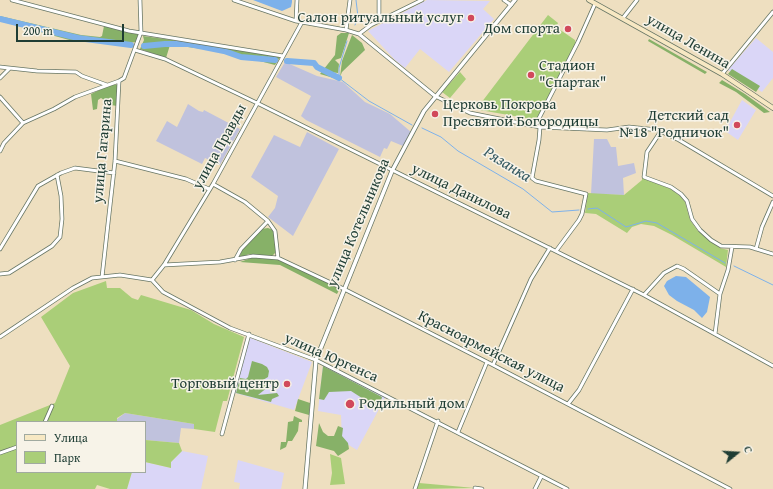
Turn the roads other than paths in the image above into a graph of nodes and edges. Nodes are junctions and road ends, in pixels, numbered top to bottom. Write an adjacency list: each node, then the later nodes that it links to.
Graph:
1 (12, 0): 20 (street)
2 (140, 0): 20 (street)
3 (236, 0): 16 (street)
4 (297, 0): 16 (street)
5 (350, 0): 19 (street)
6 (379, 0): 17 (street)
7 (422, 0): 17 (street)
8 (504, 0): 13 (street)
9 (515, 0): 13 (street, улица Котельникова)
10 (589, 0): 12 (main road, улица Ленина)
11 (637, 0): 15 (street)
12 (595, 4): 15 (main road, улица Ленина); 35 (street)
13 (511, 5): 30 (street, улица Котельникова)
14 (773, 12): 26 (street)
15 (623, 18): 26 (main road, улица Ленина)
16 (296, 21): 18 (street)
17 (382, 21): 21 (street)
18 (302, 22): 19 (street); 23 (street, улица Правды)
19 (346, 30): 21 (street)
20 (141, 32): 22 (street, улица Гагарина); 23 (street)
21 (359, 34): 30 (street)
22 (135, 50): 28 (street, улица Гагарина); 32 (street, улица Данилова)
23 (283, 56): 32 (street, улица Правды)
24 (0, 68): 25 (street)
25 (10, 69): 27 (street); 29 (street)
26 (722, 74): 33 (main road, улица Ленина)
27 (0, 78)
28 (119, 81): 29 (street); 39 (street, улица Гагарина)
29 (107, 84): 34 (street)
30 (435, 96): 35 (street); 40 (street, улица Котельникова)
31 (0, 97): 34 (street)
32 (257, 103): 40 (street, улица Данилова); 43 (street, улица Правды)
33 (773, 108)
34 (23, 123): 38 (street)
35 (535, 126): 36 (street)
36 (540, 127): 37 (street); 52 (street)
37 (661, 131): 45 (street); 48 (street)
38 (0, 151)
39 (115, 161): 41 (street, улица Гагарина); 44 (street)
40 (392, 171): 49 (street, улица Данилова); 60 (street, улица Котельникова)
41 (114, 173): 42 (street); 58 (street, улица Гагарина)
42 (57, 175): 50 (street); 57 (street)
43 (214, 184): 44 (street, улица Правды); 47 (street)
44 (210, 189): 56 (street, улица Правды)
45 (773, 196)
46 (773, 202): 51 (street)
47 (268, 221): 54 (street); 55 (street)
48 (732, 247): 51 (street); 62 (street)
49 (550, 248): 52 (street, улица Данилова); 69 (street)
50 (0, 249)
51 (756, 249): 53 (street)
52 (556, 251): 61 (street, улица Данилова)
53 (773, 254)
54 (278, 258): 55 (street, Красноармейская улица); 60 (street, Красноармейская улица)
55 (235, 260): 56 (street, Красноармейская улица)
56 (164, 265): 59 (street, улица Правды)
57 (0, 274)
58 (102, 277): 59 (street); 66 (street)
59 (152, 280): 64 (street, улица Юргенса)
60 (344, 289): 67 (street, улица Котельникова); 68 (street, Красноармейская улица)
61 (633, 289): 63 (street, улица Данилова); 71 (street)
62 (720, 294): 63 (street); 65 (street)
63 (644, 295): 65 (street, улица Данилова)
64 (248, 334): 67 (street, улица Юргенса); 76 (street)
65 (716, 334): 70 (street, улица Данилова)
66 (0, 337)
67 (316, 360): 74 (street, улица Юргенса); 81 (street, улица Котельникова)
68 (487, 362): 69 (street, Красноармейская улица); 75 (street)
69 (493, 365): 71 (street, Красноармейская улица)
70 (773, 366)
71 (568, 404): 86 (street, Красноармейская улица)
72 (52, 406): 73 (street)
73 (45, 421)
74 (438, 421): 75 (street, улица Юргенса); 82 (street)
75 (458, 432): 79 (street, улица Юргенса)
76 (222, 434)
77 (16, 447): 78 (street)
78 (0, 453)
79 (541, 476): 84 (street); 85 (street, улица Юргенса)
80 (475, 488): 83 (street)
81 (305, 489)
82 (415, 489)
83 (482, 489)
84 (535, 489)
85 (567, 489)
86 (730, 489)

